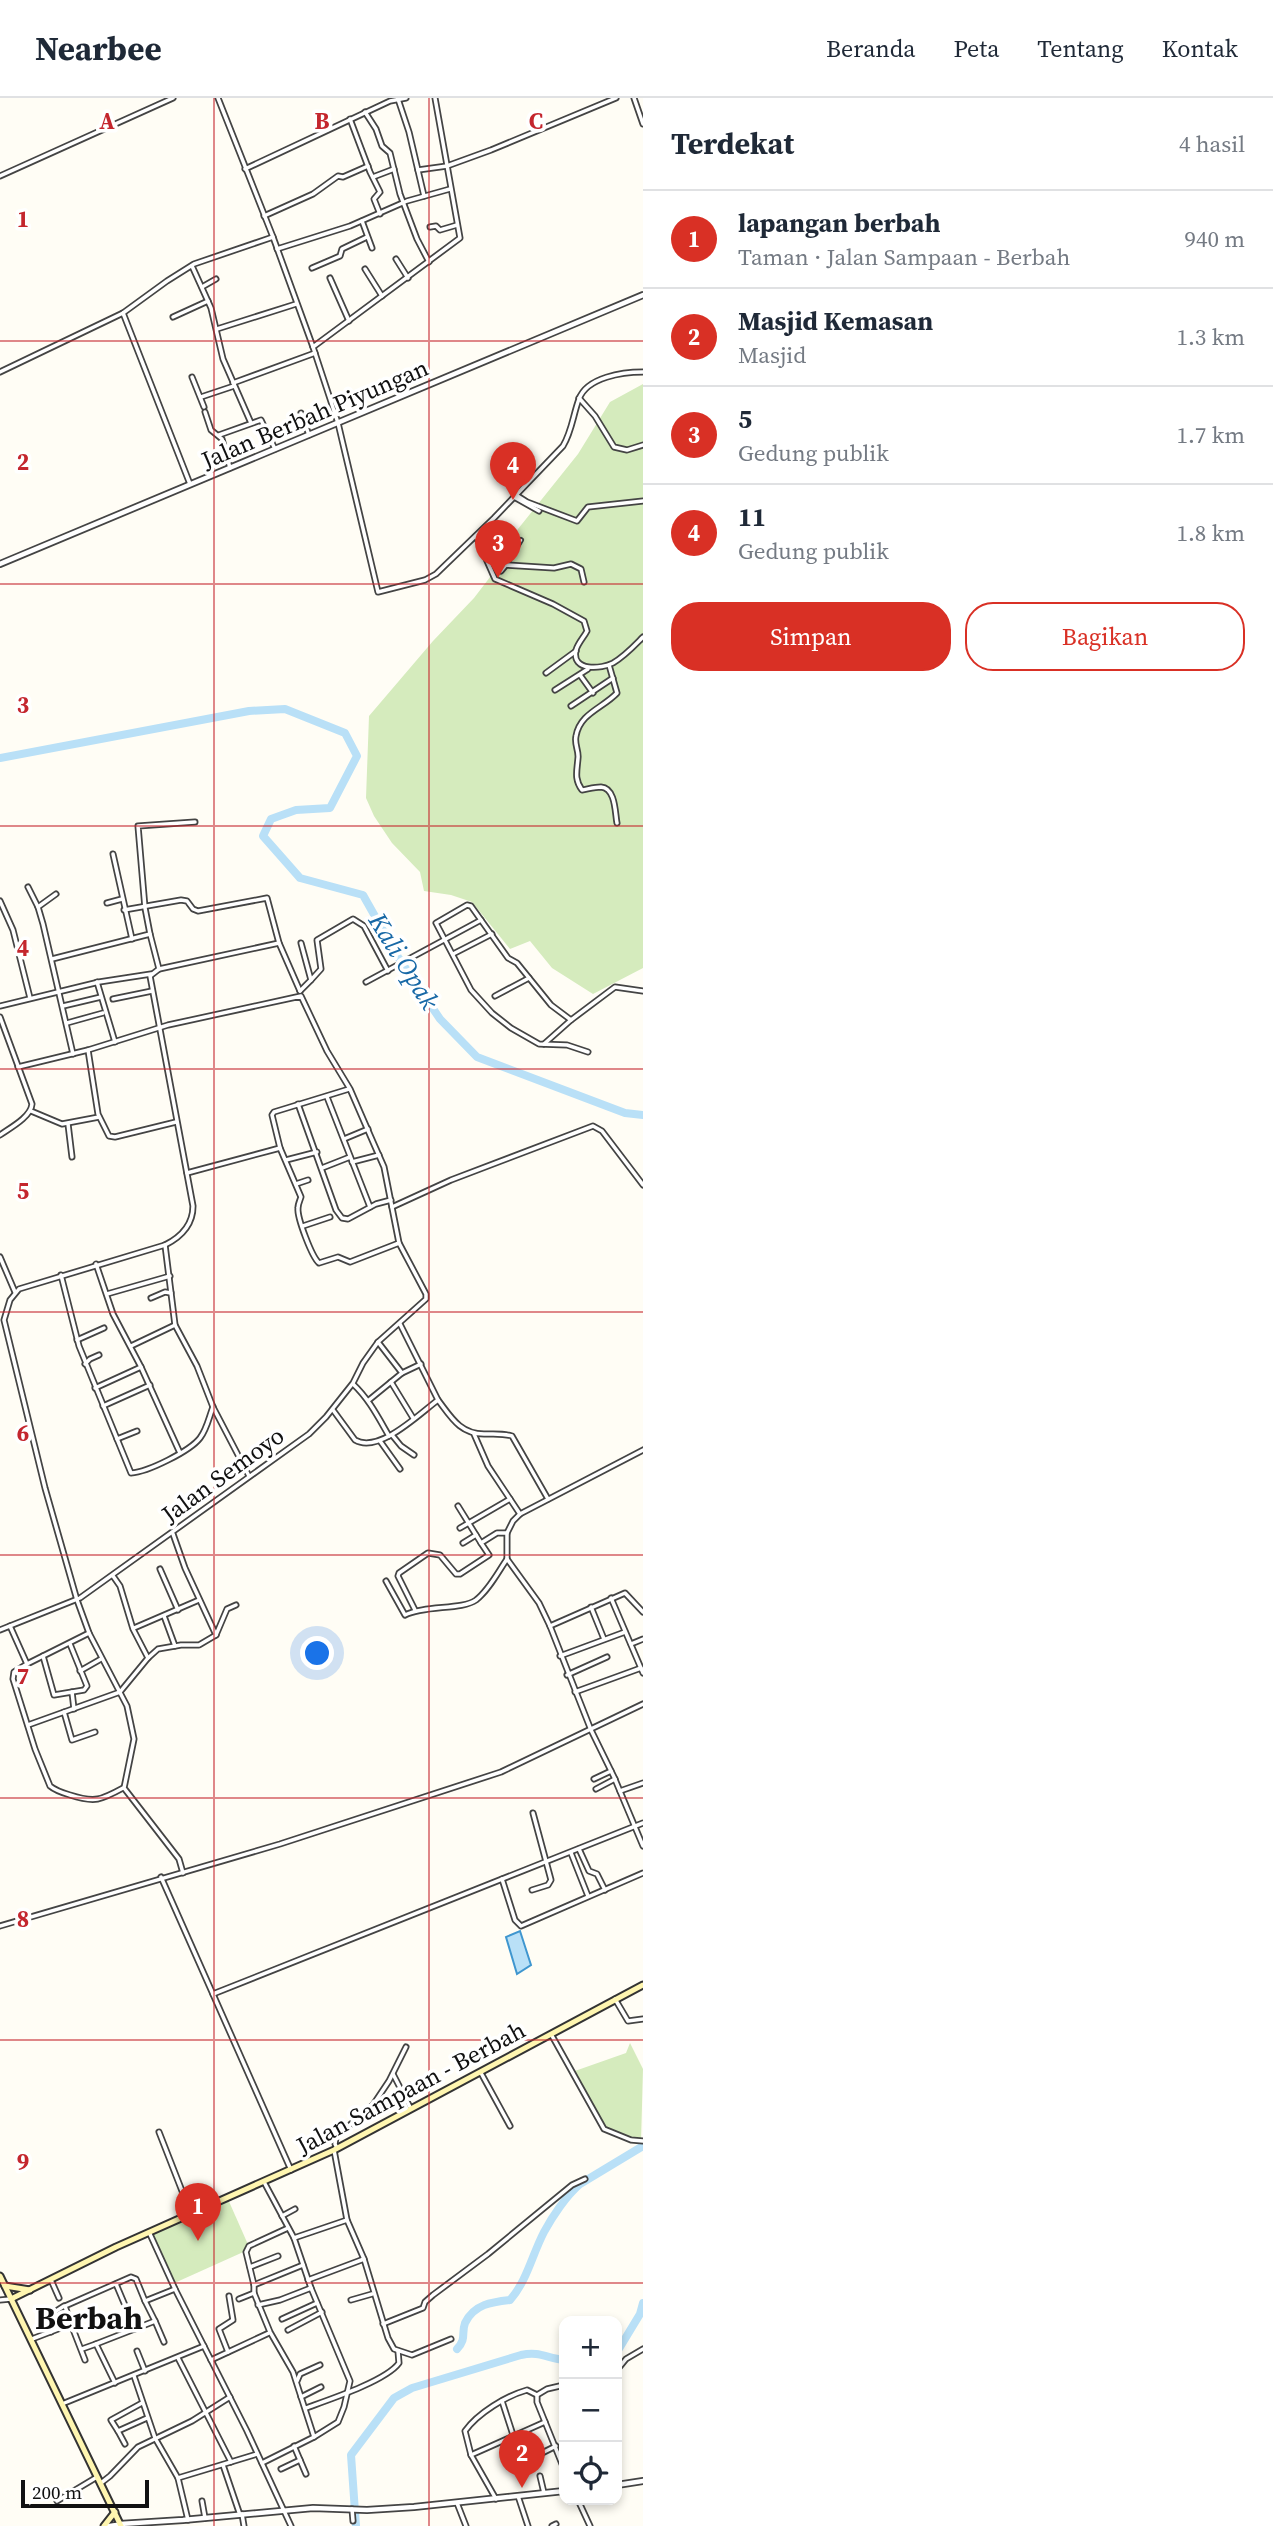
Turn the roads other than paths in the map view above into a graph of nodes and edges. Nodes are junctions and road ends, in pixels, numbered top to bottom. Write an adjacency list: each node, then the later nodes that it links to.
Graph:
1 (173, 98): 17 (street)
2 (218, 98): 14 (street)
3 (406, 98): 7 (street)
4 (435, 98): 13 (street)
5 (616, 98): 8 (street)
6 (634, 98): 11 (street)
7 (398, 99): 9 (street); 16 (street)
8 (606, 100): 13 (street)
9 (365, 112): 10 (street); 15 (street)
10 (350, 119): 12 (street); 14 (street)
11 (643, 124)
12 (368, 166): 18 (street); 23 (street)
13 (447, 166): 16 (street); 19 (street)
14 (246, 169): 23 (street)
15 (394, 169): 18 (street); 21 (street)
16 (418, 170): 20 (street)
17 (0, 176)
18 (372, 177): 22 (street)
19 (450, 189): 20 (street); 25 (street)
20 (424, 196): 21 (street)
21 (403, 203): 22 (street); 32 (street)
22 (380, 214): 24 (street)
23 (264, 216): 27 (street)
24 (362, 221): 28 (street); 30 (street)
25 (457, 225): 26 (street); 32 (street)
26 (429, 227)
27 (272, 237): 30 (street); 33 (street)
28 (367, 237): 29 (street); 34 (street)
29 (372, 248)
30 (277, 249): 43 (street)
31 (396, 259): 37 (street)
32 (429, 262): 37 (street)
33 (192, 266): 39 (street); 44 (street)
34 (312, 268)
35 (365, 269): 41 (street)
36 (330, 278): 46 (street)
37 (408, 278): 41 (street)
38 (216, 279): 39 (street)
39 (202, 287): 42 (street)
40 (643, 295): 58 (street, Jalan Berbah Piyungan)
41 (382, 296): 46 (street)
42 (208, 301): 45 (street); 47 (street)
43 (296, 304): 47 (street); 48 (street)
44 (124, 313): 50 (street); 64 (street)
45 (173, 317)
46 (349, 321): 48 (street)
47 (217, 329): 53 (street)
48 (313, 347): 49 (street)
49 (314, 353): 53 (street); 58 (street)
50 (0, 372)
51 (643, 372): 55 (street)
52 (192, 377): 54 (street)
53 (233, 384): 54 (street); 57 (street)
54 (201, 397): 59 (street)
55 (579, 398): 61 (street); 65 (street)
56 (301, 413): 60 (street)
57 (251, 423): 59 (street); 62 (street)
58 (338, 423): 60 (street, Jalan Berbah Piyungan); 68 (street)
59 (219, 435): 63 (street)
60 (309, 435): 62 (street, Jalan Berbah Piyungan)
61 (643, 445)
62 (275, 449): 63 (street, Jalan Berbah Piyungan)
63 (230, 468): 64 (street, Jalan Berbah Piyungan)
64 (190, 485): 70 (street, Jalan Berbah Piyungan)
65 (515, 496): 66 (street); 67 (street); 68 (street)
66 (643, 501)
67 (539, 510)
68 (476, 536): 75 (street)
69 (521, 540): 71 (street)
70 (0, 564)
71 (506, 565): 72 (street); 73 (street)
72 (501, 570)
73 (584, 582)
74 (643, 637): 76 (street)
75 (576, 651): 77 (street); 78 (street)
76 (610, 665): 77 (street); 80 (street)
77 (589, 667): 79 (street)
78 (546, 673)
79 (580, 674): 81 (street); 82 (street)
80 (613, 678): 82 (street); 85 (street)
81 (555, 690)
82 (593, 693): 83 (street)
83 (571, 706)
84 (195, 822): 93 (street)
85 (618, 823)
86 (113, 853): 89 (street)
87 (28, 887): 92 (street)
88 (56, 894): 92 (street)
89 (122, 900): 91 (street); 94 (street)
90 (0, 901): 117 (street)
91 (107, 903)
92 (38, 907): 103 (street)
93 (145, 908): 94 (street); 96 (street); 100 (street)
94 (124, 910): 98 (street)
95 (481, 920): 97 (street); 99 (street); 99 (street)
96 (150, 934): 98 (street); 104 (street)
97 (492, 934): 102 (street); 107 (street)
98 (132, 939): 103 (street)
99 (444, 939): 102 (street); 105 (street)
100 (279, 943): 104 (street); 114 (street)
101 (300, 943): 108 (street)
102 (453, 954): 127 (street)
103 (52, 960): 111 (street)
104 (159, 970): 106 (street)
105 (388, 971): 108 (street); 110 (street)
106 (151, 974): 109 (street); 112 (street)
107 (529, 978): 115 (street); 123 (street)
108 (311, 980): 114 (street)
109 (97, 982): 111 (street); 116 (street)
110 (366, 982)
111 (60, 991): 117 (street); 120 (street)
112 (152, 991): 118 (street); 125 (street)
113 (643, 991): 123 (street)
114 (300, 994): 125 (street); 132 (street)
115 (495, 996)
116 (101, 997): 120 (street); 126 (street)
117 (30, 998): 119 (street)
118 (113, 999)
119 (0, 1006)
120 (64, 1006): 124 (street)
121 (103, 1013): 124 (street)
122 (0, 1017): 131 (street)
123 (571, 1020): 127 (street)
124 (67, 1023): 130 (street)
125 (159, 1027): 126 (street); 137 (street)
126 (115, 1041): 128 (street)
127 (544, 1044): 129 (street)
128 (88, 1050): 130 (street); 136 (street)
129 (588, 1052)
130 (73, 1054): 131 (street)
131 (18, 1067): 135 (street)
132 (350, 1088): 133 (street); 139 (street)
133 (327, 1097): 134 (street); 141 (street)
134 (298, 1104): 142 (street); 143 (street)
135 (31, 1111): 138 (street); 140 (street)
136 (99, 1117): 137 (street); 138 (street)
137 (177, 1122): 149 (street)
138 (68, 1124): 145 (street)
139 (368, 1129): 141 (street); 144 (street)
140 (0, 1135)
141 (344, 1139): 147 (street)
142 (280, 1148): 146 (street); 149 (street)
143 (317, 1152): 146 (street); 148 (street)
144 (379, 1155): 147 (street); 153 (street)
145 (72, 1157)
146 (286, 1160): 151 (street)
147 (351, 1160): 148 (street); 154 (street)
148 (323, 1168): 154 (street)
149 (187, 1173): 159 (street)
150 (308, 1180): 151 (street)
151 (296, 1184): 157 (street)
152 (643, 1185): 155 (street)
153 (391, 1200): 154 (street); 155 (street)
154 (370, 1207)
155 (392, 1207): 158 (street)
156 (330, 1217): 157 (street)
157 (303, 1226): 158 (street)
158 (399, 1243): 168 (street, Jalan Semoyo)
159 (165, 1245): 161 (street); 163 (street)
160 (0, 1257): 164 (street)
161 (96, 1264): 162 (street); 166 (street)
162 (61, 1275): 164 (street); 173 (street)
163 (170, 1276): 165 (street); 166 (street)
164 (15, 1292): 172 (street)
165 (171, 1293): 167 (street); 170 (street)
166 (107, 1294): 175 (street)
167 (151, 1298)
168 (400, 1324): 174 (street, Jalan Semoyo); 178 (street)
169 (0, 1325): 172 (street)
170 (175, 1325): 175 (street); 188 (street)
171 (104, 1328): 173 (street)
172 (6, 1329): 218 (street)
173 (77, 1340): 177 (street)
174 (378, 1342): 180 (street); 182 (street, Jalan Semoyo)
175 (131, 1346): 179 (street)
176 (99, 1355): 177 (street)
177 (85, 1364): 184 (street)
178 (421, 1364): 180 (street); 185 (street)
179 (141, 1367): 183 (street); 184 (street)
180 (402, 1373): 181 (street)
181 (391, 1382): 186 (street); 191 (street)
182 (353, 1383): 186 (street); 190 (street, Jalan Semoyo)
183 (150, 1385): 187 (street); 198 (street)
184 (95, 1388): 187 (street)
185 (439, 1401): 191 (street); 193 (street)
186 (369, 1402): 189 (street); 194 (street)
187 (103, 1406): 195 (street)
188 (213, 1407): 198 (street); 201 (street)
189 (362, 1409)
190 (333, 1410): 196 (street); 201 (street, Jalan Semoyo)
191 (413, 1419): 194 (street)
192 (137, 1431): 195 (street)
193 (473, 1434): 202 (street); 203 (street)
194 (391, 1435): 196 (street); 199 (street)
195 (117, 1439): 198 (street)
196 (380, 1441): 200 (street)
197 (643, 1450): 203 (street)
198 (180, 1452)
199 (414, 1455)
200 (400, 1469)
201 (248, 1476): 208 (street, Jalan Semoyo)
202 (511, 1499): 205 (street); 206 (street)
203 (548, 1499): 205 (street)
204 (458, 1506): 206 (street)
205 (520, 1514): 209 (street)
206 (469, 1523): 207 (street); 210 (street)
207 (460, 1528)
208 (173, 1533): 215 (street, Jalan Semoyo); 219 (street)
209 (507, 1533): 212 (street); 213 (street)
210 (476, 1535): 211 (street); 212 (street)
211 (463, 1543)
212 (481, 1543): 223 (street)
213 (507, 1559): 223 (street); 227 (street)
214 (160, 1569): 222 (street)
215 (113, 1576): 218 (street, Jalan Semoyo); 228 (street)
216 (386, 1581): 223 (street)
217 (611, 1598): 221 (street); 224 (street); 230 (street)
218 (77, 1600): 226 (street, Jalan Semoyo); 231 (street)
219 (199, 1600): 222 (street); 232 (street)
220 (236, 1605): 232 (street)
221 (591, 1607): 227 (street); 233 (street)
222 (178, 1610): 225 (street)
223 (415, 1610)
224 (643, 1612)
225 (164, 1616): 228 (street); 237 (street)
226 (10, 1626): 229 (street, Jalan Semoyo); 243 (street)
227 (550, 1626): 239 (street)
228 (133, 1629): 241 (street)
229 (0, 1630)
230 (625, 1632): 233 (street); 236 (street)
231 (89, 1633): 235 (street); 242 (street)
232 (216, 1635): 237 (street)
233 (604, 1639): 239 (street)
234 (643, 1639): 236 (street)
235 (70, 1644): 238 (street); 245 (street)
236 (631, 1644): 244 (street)
237 (175, 1646): 241 (street)
238 (43, 1656): 243 (street); 247 (street)
239 (560, 1656): 246 (street)
240 (607, 1657): 246 (street)
241 (148, 1658): 248 (street)
242 (101, 1659): 245 (street); 248 (street)
243 (27, 1664): 253 (street)
244 (642, 1670): 249 (street)
245 (80, 1671): 247 (street)
246 (568, 1675): 249 (street)
247 (72, 1692): 251 (street)
248 (120, 1692): 251 (street); 260 (street)
249 (575, 1692): 254 (street)
250 (643, 1704): 254 (street)
251 (74, 1709): 252 (street)
252 (64, 1712): 253 (street); 255 (street)
253 (28, 1725): 260 (street)
254 (591, 1730): 256 (street); 270 (street)
255 (95, 1732)
256 (611, 1770): 257 (street); 258 (street)
257 (594, 1779)
258 (615, 1779): 261 (street); 262 (street)
259 (643, 1783): 262 (street)
260 (124, 1788): 270 (street)
261 (596, 1790)
262 (620, 1791): 265 (street)
263 (533, 1813): 269 (street)
264 (643, 1823): 265 (street)
265 (635, 1826): 266 (street); 267 (street)
266 (643, 1845)
267 (579, 1849): 268 (street); 275 (street)
268 (571, 1852): 269 (street); 276 (street)
269 (547, 1861): 273 (street); 274 (street)
270 (183, 1872): 272 (street)
271 (643, 1873): 275 (street)
272 (161, 1877): 277 (street); 279 (street)
273 (502, 1879): 276 (street); 279 (street)
274 (532, 1890)
275 (605, 1890): 276 (street)
276 (588, 1896)
277 (0, 1926)
278 (643, 1985): 280 (main road, Jalan Sampaan - Berbah)
279 (213, 1994): 291 (street)
280 (615, 1999): 281 (street); 282 (main road, Jalan Sampaan - Berbah)
281 (643, 2019)
282 (551, 2034): 284 (main road, Jalan Sampaan - Berbah); 289 (street)
283 (406, 2047): 285 (street)
284 (481, 2073): 286 (main road, Jalan Sampaan - Berbah); 287 (street)
285 (393, 2074): 286 (street); 290 (street)
286 (411, 2109): 290 (main road, Jalan Sampaan - Berbah)
287 (510, 2126)
288 (159, 2132): 295 (street)
289 (643, 2141)
290 (336, 2149): 291 (main road, Jalan Sampaan - Berbah); 297 (street)
291 (291, 2171): 293 (main road, Jalan Sampaan - Berbah)
292 (584, 2179): 330 (street)
293 (264, 2182): 295 (main road, Jalan Sampaan - Berbah); 296 (street)
294 (295, 2208): 296 (street)
295 (191, 2214): 299 (main road, Jalan Sampaan - Berbah)
296 (282, 2216): 298 (street)
297 (347, 2220): 300 (street); 302 (street)
298 (288, 2228): 300 (street); 304 (street)
299 (149, 2232): 306 (main road, Jalan Sampaan - Berbah); 312 (street)
300 (293, 2238): 303 (street)
301 (278, 2256): 304 (street)
302 (364, 2259): 307 (street); 315 (street)
303 (303, 2265): 307 (street); 309 (street)
304 (250, 2267): 309 (street)
305 (0, 2276): 310 (main road)
306 (51, 2280): 313 (main road, Jalan Sampaan - Berbah); 317 (street)
307 (308, 2280): 311 (street)
308 (116, 2284): 322 (street); 325 (street); 331 (street)
309 (254, 2285): 314 (street)
310 (5, 2286): 313 (main road); 318 (main road)
311 (311, 2288): 323 (street); 324 (street)
312 (175, 2289): 322 (street); 339 (street)
313 (30, 2290): 318 (main road, Jalan Sampaan - Berbah)
314 (254, 2293): 319 (street); 324 (street)
315 (373, 2293): 321 (street); 330 (street)
316 (229, 2296): 344 (street)
317 (60, 2298)
318 (11, 2299): 320 (street); 336 (main road)
319 (239, 2299)
320 (0, 2300)
321 (351, 2300)
322 (145, 2301): 328 (street)
323 (317, 2303): 326 (street); 327 (street)
324 (258, 2305): 334 (street)
325 (65, 2306): 329 (street); 333 (street)
326 (321, 2312): 332 (street); 356 (street)
327 (282, 2319)
328 (155, 2321): 331 (street); 337 (street)
329 (71, 2324): 333 (street); 340 (street)
330 (383, 2324): 343 (street)
331 (135, 2329): 338 (street)
332 (288, 2330)
333 (51, 2332): 336 (street)
334 (270, 2332): 344 (street); 353 (street)
335 (451, 2339): 343 (street)
336 (30, 2340): 362 (main road)
337 (164, 2342)
338 (96, 2344): 340 (street); 352 (street)
339 (204, 2346): 345 (street); 347 (street)
340 (82, 2349): 346 (street)
341 (643, 2349): 348 (street)
342 (137, 2351): 350 (street)
343 (398, 2351): 356 (street)
344 (228, 2352): 347 (street)
345 (177, 2357): 350 (street); 364 (street)
346 (85, 2360)
347 (211, 2360): 359 (street)
348 (622, 2364)
349 (320, 2365): 353 (street)
350 (145, 2371): 351 (street)
351 (134, 2376): 352 (street); 361 (street)
352 (115, 2383): 362 (street)
353 (296, 2383): 358 (street)
354 (559, 2386): 357 (street)
355 (321, 2387): 358 (street)
356 (348, 2392): 363 (street); 369 (street)
357 (537, 2395): 360 (street); 366 (street)
358 (301, 2397): 363 (street)
359 (230, 2398): 364 (street); 375 (street)
360 (502, 2401): 371 (street); 376 (street)
361 (142, 2403): 365 (street); 367 (street)
362 (62, 2404): 388 (main road)
363 (305, 2408): 369 (street)
364 (204, 2413): 370 (street); 380 (street)
365 (147, 2418): 367 (street); 370 (street)
366 (545, 2422): 368 (street); 374 (street)
367 (118, 2431): 372 (street)
368 (527, 2432): 371 (street); 378 (street)
369 (314, 2437): 373 (street)
370 (155, 2438): 387 (street); 388 (street)
371 (514, 2438): 376 (street)
372 (125, 2444)
373 (294, 2446): 379 (street); 381 (street)
374 (556, 2446): 377 (street); 378 (street)
375 (257, 2454): 380 (street); 381 (street)
376 (471, 2455): 396 (street)
377 (559, 2455)
378 (537, 2458): 383 (street)
379 (300, 2460): 384 (street); 385 (street)
380 (231, 2462): 382 (street)
381 (262, 2463): 389 (street)
382 (223, 2465): 387 (street); 404 (street)
383 (516, 2468)
384 (281, 2469)
385 (306, 2474)
386 (540, 2476): 394 (street)
387 (178, 2478): 407 (street)
388 (99, 2479): 397 (street); 403 (main road)
389 (270, 2479): 390 (street); 402 (street)
390 (262, 2482)
391 (643, 2482): 392 (street)
392 (622, 2484)
393 (559, 2492): 394 (street)
394 (544, 2493): 395 (street)
395 (518, 2496): 396 (street); 414 (street)
396 (496, 2499): 399 (street)
397 (57, 2501)
398 (202, 2501): 405 (street)
399 (457, 2503): 401 (street); 413 (street)
400 (580, 2505): 415 (street)
401 (352, 2509): 402 (street); 406 (street)
402 (284, 2511): 404 (street); 412 (street)
403 (115, 2512): 409 (main road); 410 (main road)
404 (241, 2514): 405 (street); 411 (street)
405 (205, 2518): 407 (street)
406 (353, 2521)
407 (185, 2522): 408 (street)
408 (152, 2524): 409 (street)
409 (121, 2525): 410 (street)
410 (105, 2526)
411 (244, 2526)
412 (291, 2526)
413 (466, 2526)
414 (528, 2526)
415 (590, 2526)

